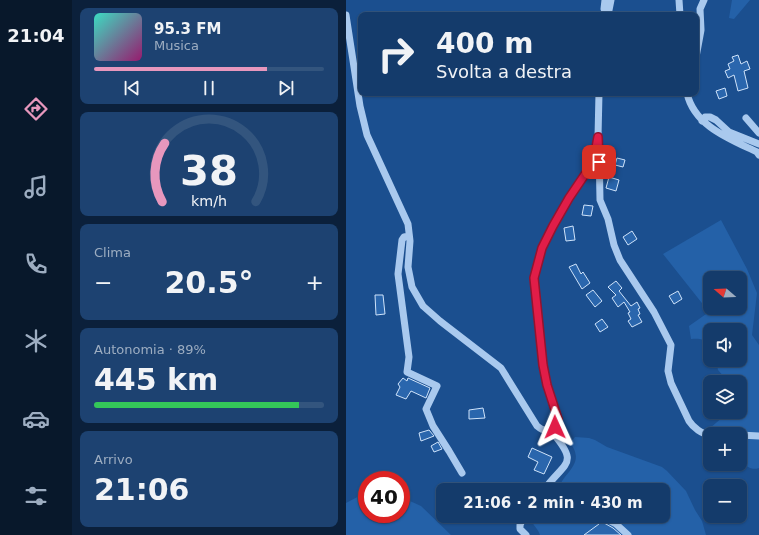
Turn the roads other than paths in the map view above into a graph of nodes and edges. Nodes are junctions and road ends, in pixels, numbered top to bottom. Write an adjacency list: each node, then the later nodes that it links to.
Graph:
1 (605, 0): 5 (street)
2 (611, 0): 6 (street)
3 (679, 0): 7 (street)
4 (704, 0): 9 (street)
5 (606, 12)
6 (608, 12)
7 (680, 12)
8 (346, 15): 10 (street)
9 (699, 41)
10 (358, 88)
11 (359, 96): 20 (street)
12 (599, 96): 17 (street)
13 (689, 96): 15 (street)
14 (746, 118): 16 (street)
15 (702, 121): 18 (street); 19 (street)
16 (759, 133)
17 (598, 137): 21 (street); 22 (street)
18 (759, 144)
19 (759, 155)
20 (409, 236): 21 (street); 25 (street)
21 (550, 430): 26 (street)
22 (703, 433)
23 (747, 435): 24 (street)
24 (759, 436)
25 (462, 473)
26 (549, 483)
27 (521, 523): 29 (street)
28 (614, 523): 30 (street)
29 (526, 535)
30 (628, 535)

